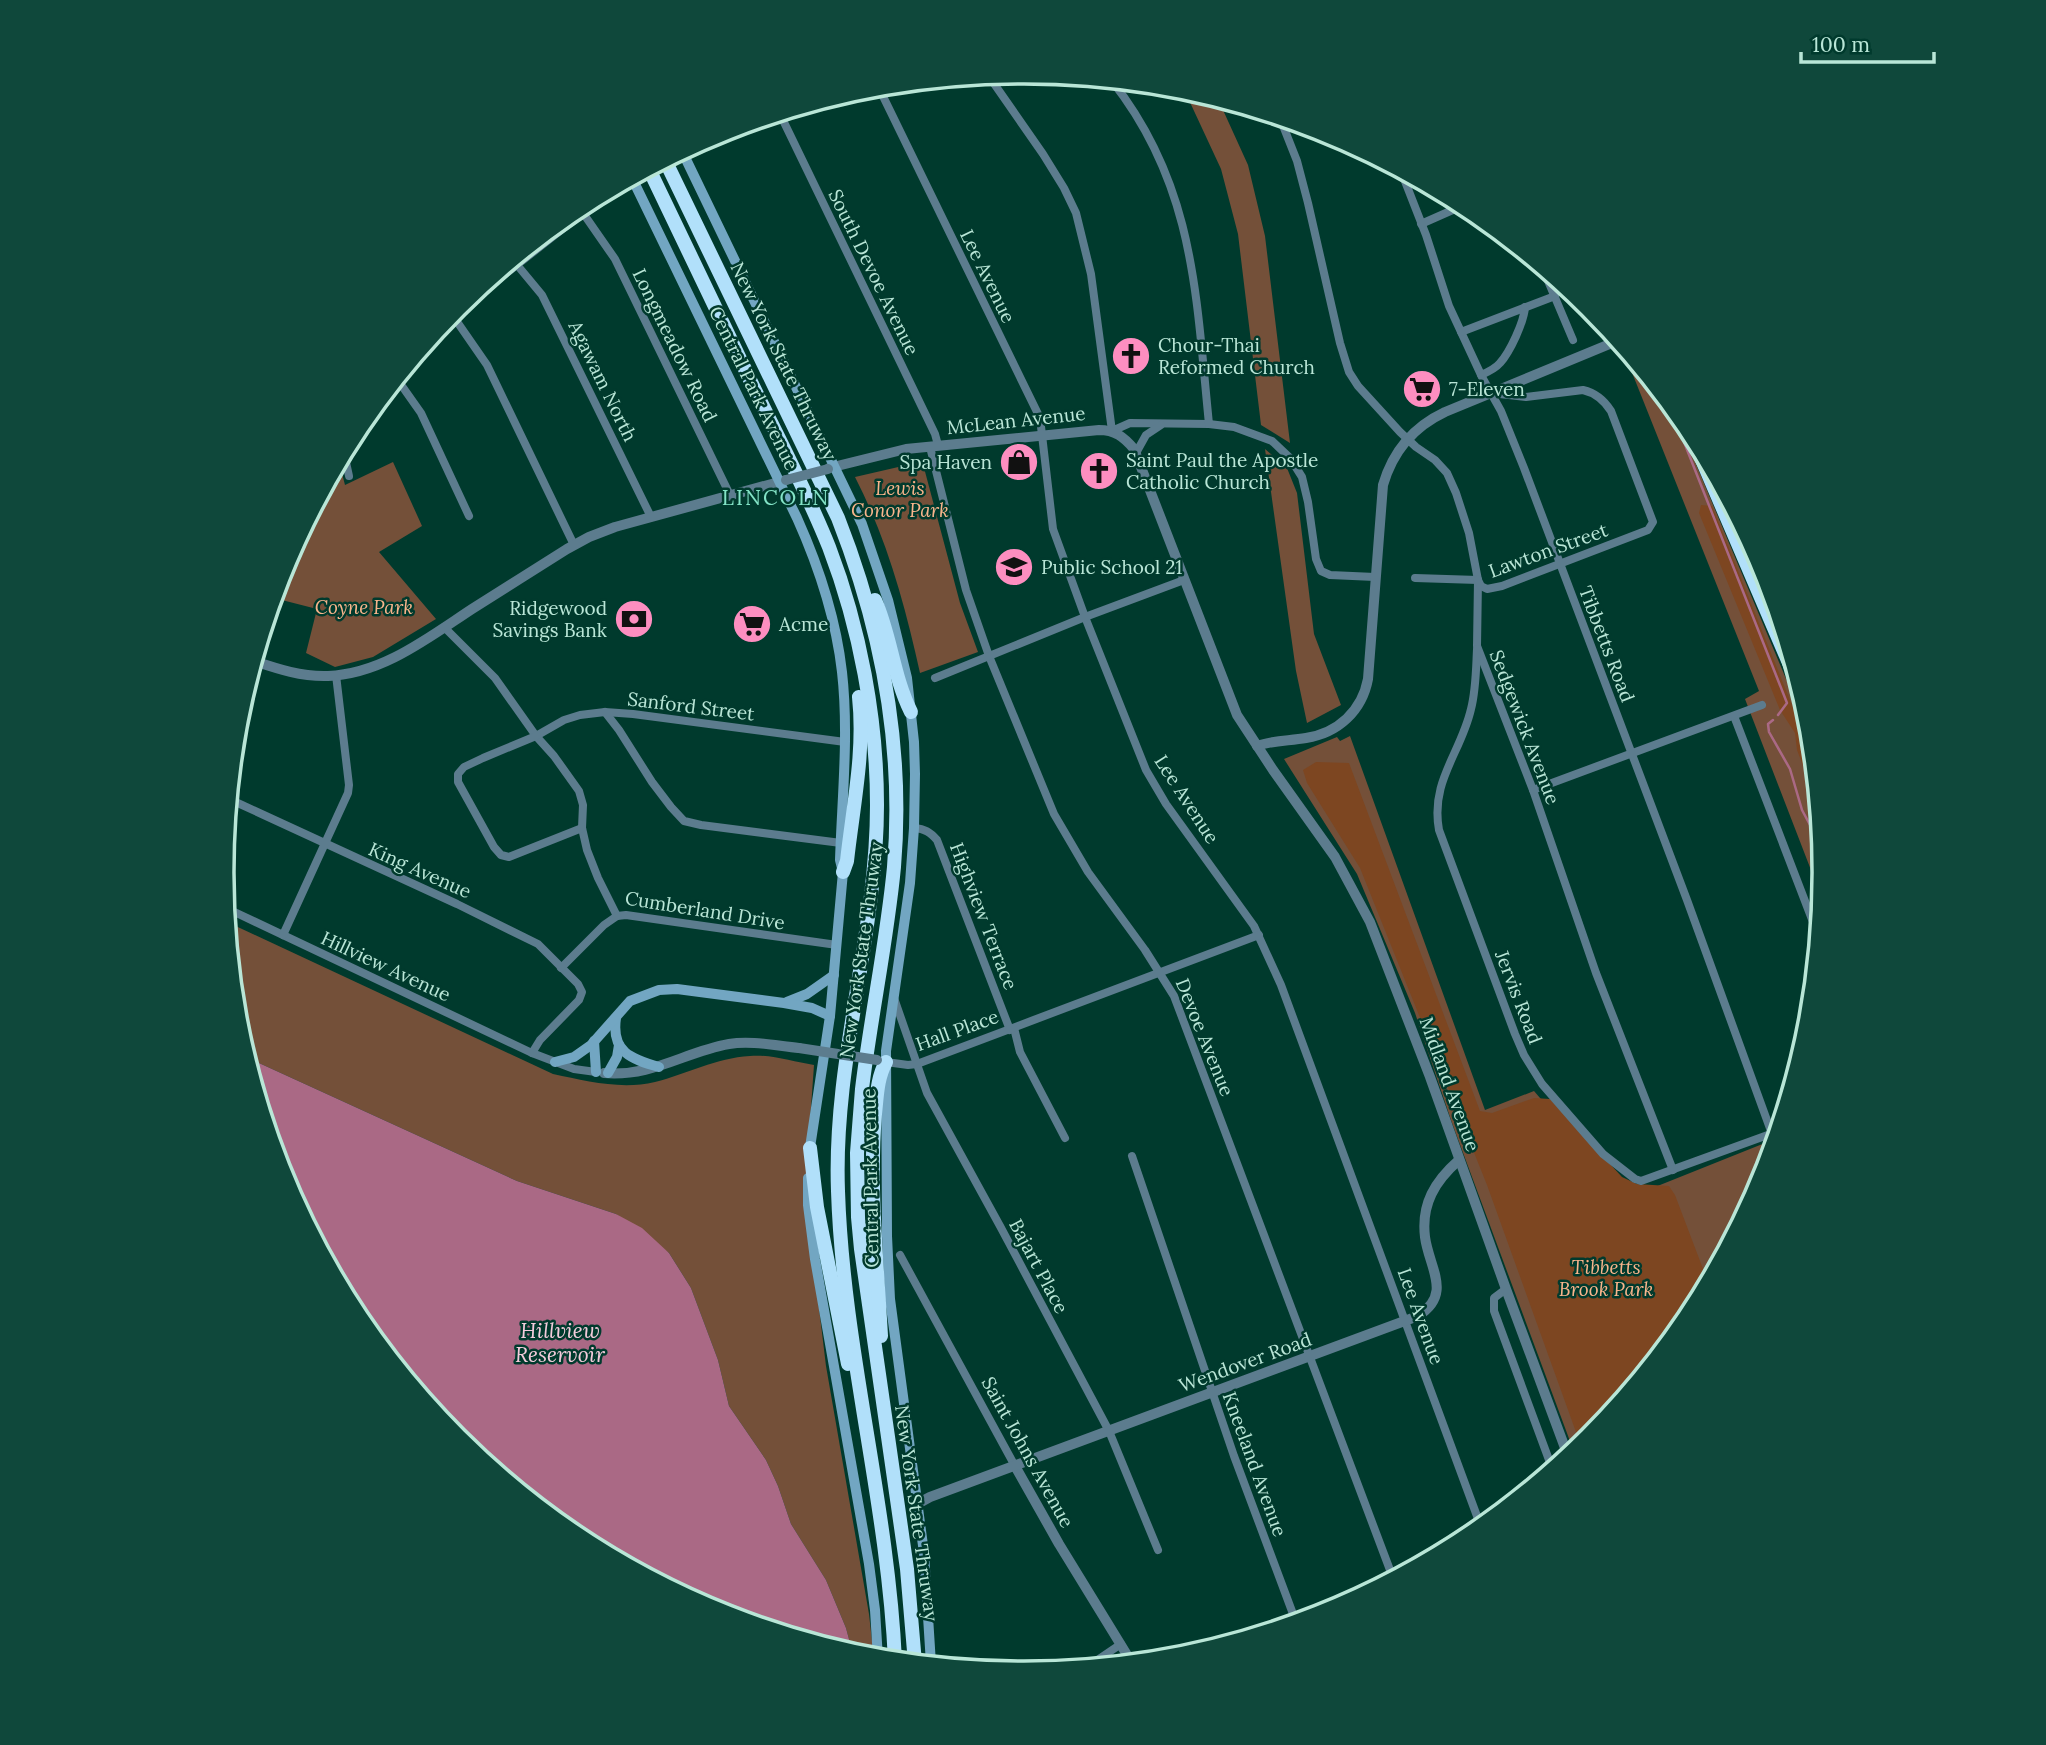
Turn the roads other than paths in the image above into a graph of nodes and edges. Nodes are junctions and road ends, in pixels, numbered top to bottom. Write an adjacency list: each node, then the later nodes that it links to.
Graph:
1 (995, 85): 27 (street)
2 (1120, 90): 26 (street)
3 (883, 97): 28 (street, Lee Avenue)
4 (784, 122): 30 (street, South Devoe Avenue)
5 (1284, 129): 29 (street, Sedgewick Avenue)
6 (686, 160): 33 (main road, Central Park Avenue)
7 (669, 168): 41 (highway, New York State Thruway)
8 (653, 177): 52 (highway, New York State Thruway)
9 (1406, 184): 13 (street, Tibbetts Road)
10 (636, 186): 35 (main road, Central Park Avenue)
11 (1451, 211): 13 (street)
12 (586, 217): 36 (street, Longmeadow Road)
13 (1421, 223): 19 (street, Tibbetts Road)
14 (519, 267): 38 (street, Agawam North)
15 (1551, 288): 16 (street)
16 (1555, 296): 17 (street); 20 (street)
17 (1525, 307): 19 (street); 22 (street)
18 (458, 323): 40 (street)
19 (1461, 332): 22 (street, Tibbetts Road)
20 (1573, 340)
21 (1608, 345): 24 (street)
22 (1481, 375): 24 (street, Tibbetts Road)
23 (402, 386): 37 (street)
24 (1490, 393): 29 (street); 42 (street, Tibbetts Road); 42 (street, Lawton Street)
25 (1163, 424): 26 (street); 27 (street); 31 (street)
26 (1209, 424): 43 (street)
27 (1112, 431): 28 (street, McLean Avenue); 31 (street, McLean Avenue)
28 (1043, 436): 30 (street, McLean Avenue); 48 (street, Lee Avenue)
29 (1407, 439): 43 (street); 46 (street, Sedgewick Avenue)
30 (934, 446): 33 (street, McLean Avenue); 51 (street, Devoe Avenue)
31 (1136, 453): 45 (street, McLean Avenue)
32 (347, 467): 34 (street)
33 (831, 468): 35 (street, McLean Avenue, bridge); 58 (main road, Central Park Avenue)
34 (349, 476)
35 (783, 481): 36 (street, McLean Avenue); 61 (main road, Central Park Avenue)
36 (730, 495): 38 (street, McLean Avenue)
37 (469, 516)
38 (651, 517): 40 (street, McLean Avenue)
39 (1727, 519): 47 (highway)
40 (574, 545): 49 (street, McLean Avenue)
41 (850, 548): 58 (highway); 107 (highway, New York State Thruway)
42 (1559, 564): 46 (street, Lawton Street); 63 (street, Tibbetts Road)
43 (1376, 577): 62 (street)
44 (1415, 578): 46 (street, Lawton Street)
45 (1184, 580): 48 (street); 62 (street, McLean Avenue)
46 (1478, 580): 50 (street, Sedgewick Avenue)
47 (1768, 613)
48 (1085, 617): 51 (street); 75 (street, Lee Avenue)
49 (444, 627): 54 (street, McLean Avenue); 60 (street, Cumberland Drive)
50 (1477, 646): 64 (street, Sedgewick Avenue); 100 (street, Jervis Road)
51 (989, 656): 55 (street); 78 (street, Devoe Avenue)
52 (862, 661): 70 (highway); 109 (highway, New York State Thruway)
53 (262, 663): 54 (street, McLean Avenue)
54 (336, 676): 69 (street)
55 (935, 678)
56 (1762, 705): 59 (street)
57 (605, 712): 60 (street, Sanford Street); 61 (street, Sanford Street); 68 (street)
58 (911, 712): 67 (main road, Central Park Avenue)
59 (1734, 716): 63 (street); 72 (street)
60 (536, 736): 66 (street, Cumberland Drive); 66 (street)
61 (845, 742): 68 (main road, Central Park Avenue)
62 (1257, 746): 99 (street, Midland Avenue)
63 (1631, 753): 64 (street); 94 (street, Tibbetts Road)
64 (1533, 790): 100 (street, Sedgewick Avenue)
65 (238, 803): 69 (street, King Avenue)
66 (582, 828): 73 (street, Cumberland Drive)
67 (914, 828): 80 (main road, Central Park Avenue); 84 (street, Highview Terrace)
68 (841, 842): 70 (main road, Central Park Avenue)
69 (324, 844): 74 (street); 77 (street, King Avenue)
70 (843, 872): 76 (main road, Central Park Avenue)
71 (236, 913): 74 (street, Hillview Avenue)
72 (1810, 915)
73 (617, 916): 76 (street, Cumberland Drive); 77 (street)
74 (283, 935): 87 (street, Hillview Avenue)
75 (1259, 935): 78 (street, Hall Place); 103 (street, Lee Avenue)
76 (837, 945): 79 (main road, Central Park Avenue)
77 (561, 968): 87 (street, King Avenue)
78 (1161, 973): 84 (street, Hall Place); 104 (street, Devoe Avenue)
79 (834, 975): 81 (main road); 83 (main road, Central Park Avenue)
80 (894, 996): 88 (main road, Central Park Avenue); 90 (street, Bajart Place)
81 (784, 1003): 82 (main road); 83 (main road)
82 (616, 1016): 85 (main road); 86 (main road)
83 (830, 1016): 97 (main road, Central Park Avenue)
84 (1012, 1029): 90 (street, Hall Place); 96 (street, Highview Terrace)
85 (594, 1041): 89 (main road); 92 (main road)
86 (618, 1045): 91 (main road); 93 (main road)
87 (533, 1053): 89 (street, Hall Place)
88 (881, 1061): 90 (street, Hall Place); 91 (street, Hall Place, bridge); 107 (highway); 112 (main road, Central Park Avenue)
89 (555, 1062): 92 (street, Hall Place)
90 (917, 1063): 106 (street, Bajart Place)
91 (659, 1067): 93 (street, Hall Place)
92 (596, 1072): 93 (street, Hall Place)
93 (608, 1073)
94 (1771, 1123)
95 (1766, 1136): 100 (street, Jervis Road)
96 (1065, 1138)
97 (810, 1148): 109 (highway); 118 (main road, Central Park Avenue)
98 (1132, 1156): 105 (street, Kneeland Avenue)
99 (1459, 1160): 102 (street, Midland Avenue); 103 (street, Wendover Road)
100 (1673, 1170)
101 (900, 1255): 111 (street, Saint Johns Avenue)
102 (1506, 1289): 108 (street, Midland Avenue); 110 (street)
103 (1406, 1321): 104 (street, Wendover Road); 113 (street, Lee Avenue)
104 (1311, 1356): 105 (street, Wendover Road); 115 (street, Devoe Avenue)
105 (1212, 1393): 106 (street, Wendover Road); 116 (street, Kneeland Avenue)
106 (1109, 1431): 111 (street, Wendover Road); 114 (street, Bajart Place)
107 (888, 1442): 120 (highway, New York State Thruway)
108 (1564, 1446)
109 (870, 1453): 119 (highway, New York State Thruway)
110 (1549, 1460)
111 (1015, 1466): 112 (street, Wendover Road); 117 (street, Saint Johns Avenue)
112 (919, 1503): 122 (main road, Central Park Avenue)
113 (1477, 1516)
114 (1158, 1550)
115 (1390, 1570)
116 (1293, 1613)
117 (1121, 1644): 121 (street, Saint Johns Avenue); 123 (street)
118 (877, 1647)
119 (894, 1650)
120 (914, 1653)
121 (1127, 1654)
122 (930, 1655)
123 (1103, 1656)

